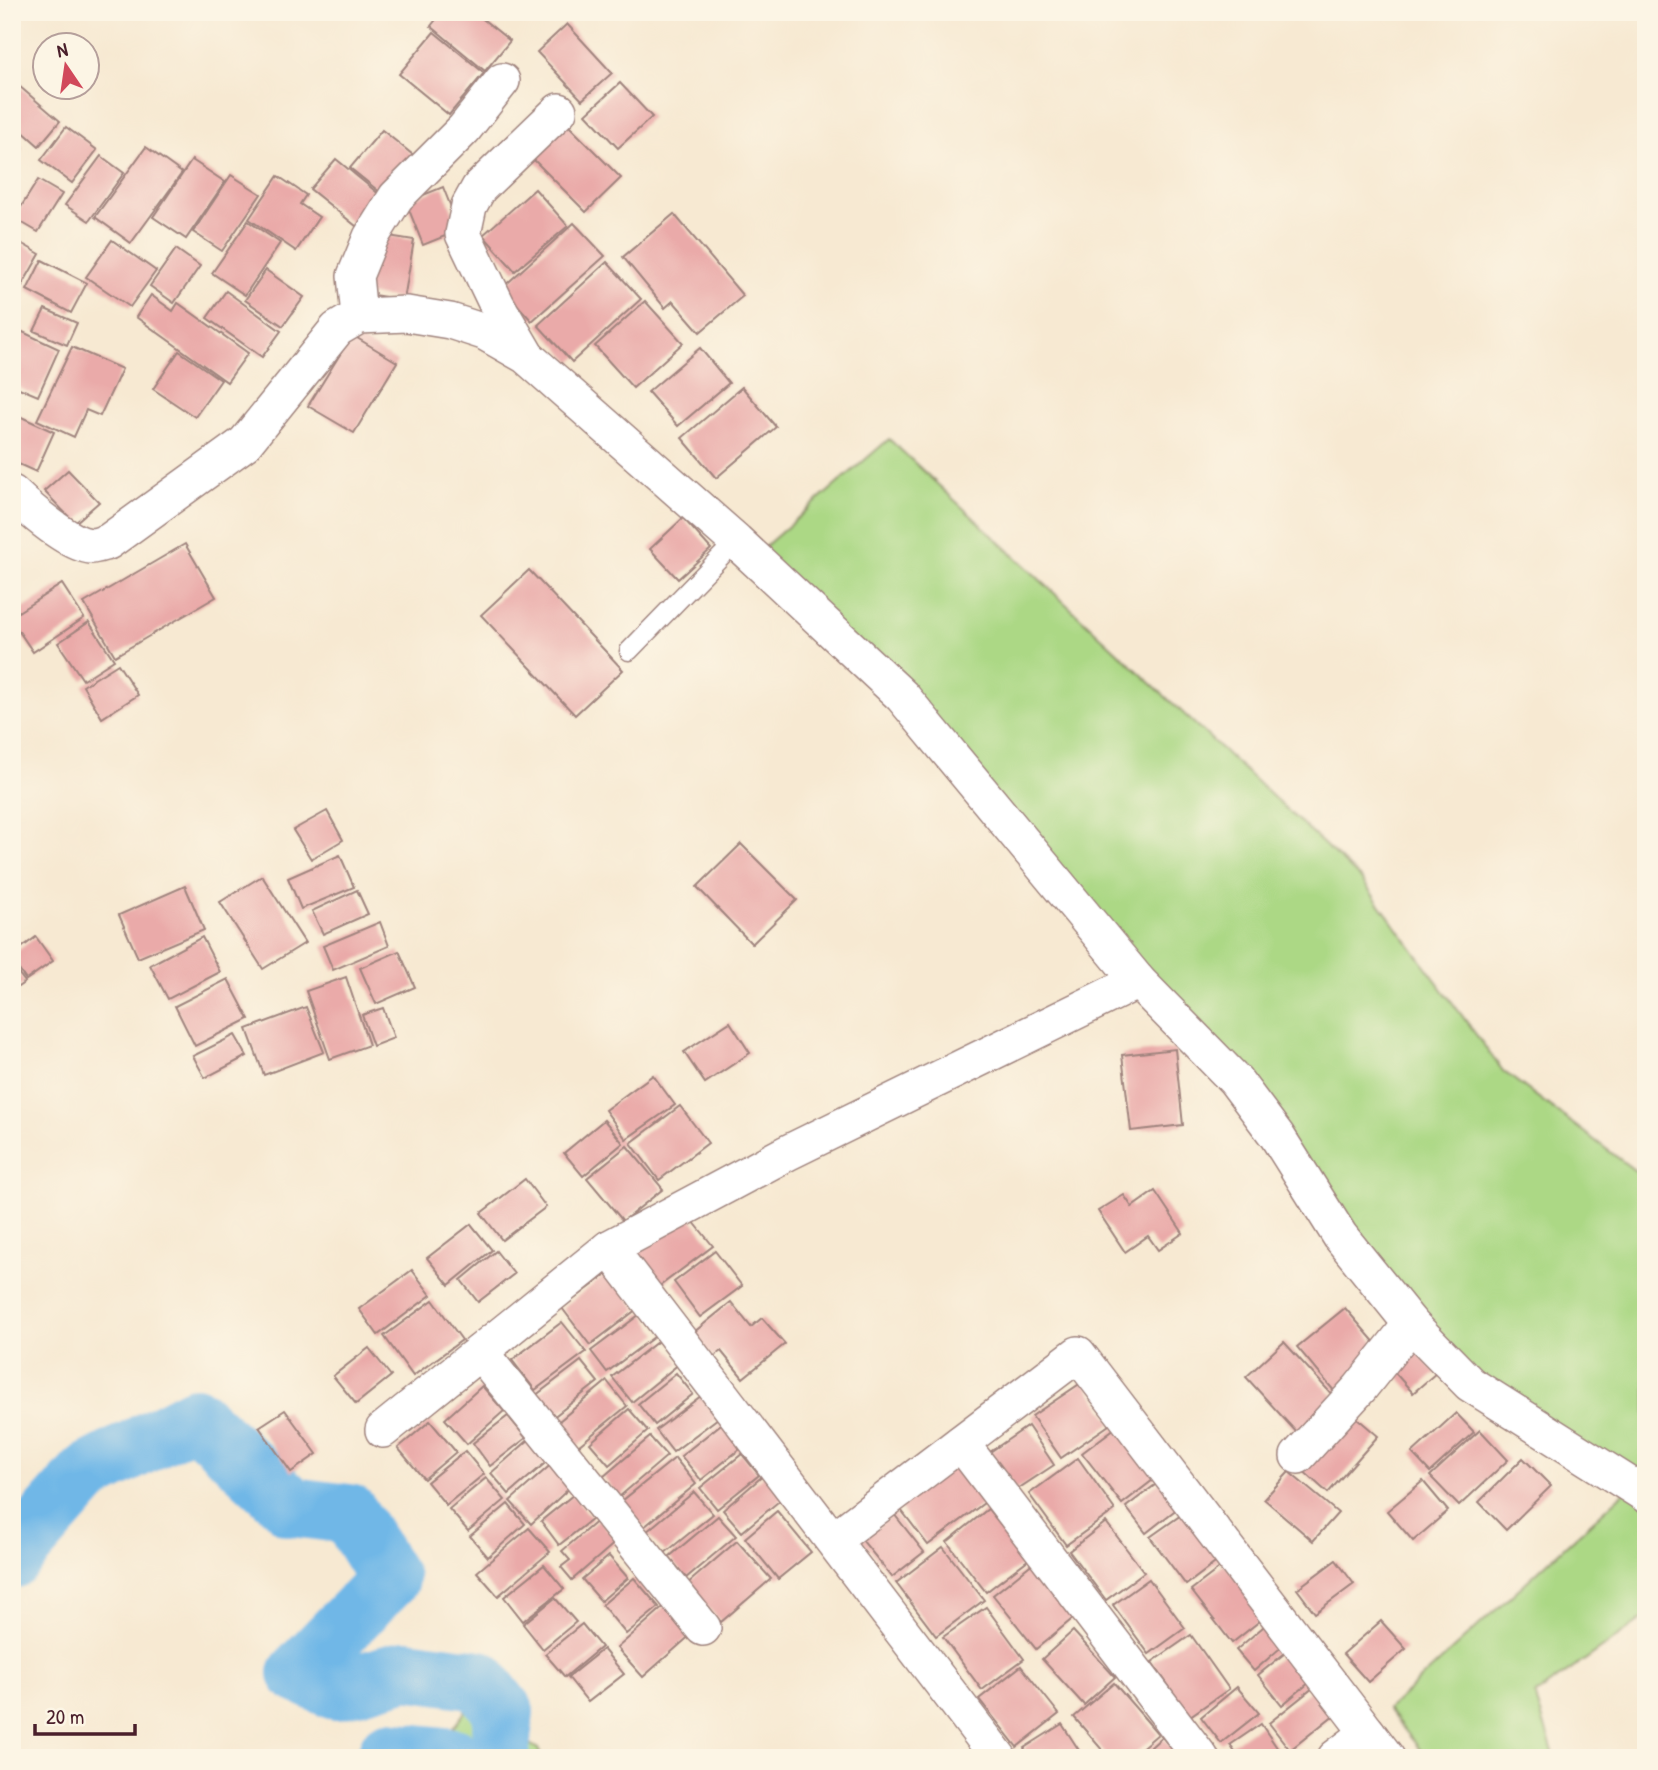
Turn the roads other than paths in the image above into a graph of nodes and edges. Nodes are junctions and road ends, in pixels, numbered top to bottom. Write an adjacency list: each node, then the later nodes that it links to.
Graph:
1 (502, 81): 3 (street)
2 (559, 111): 4 (street)
3 (359, 316): 4 (street); 5 (street)
4 (526, 356): 6 (street)
5 (12, 493)
6 (736, 541): 7 (lane); 8 (street)
7 (629, 651)
8 (1138, 981): 9 (street); 10 (street)
9 (609, 1248): 11 (street); 16 (street)
10 (1411, 1324): 14 (street); 15 (street)
11 (480, 1352): 12 (street); 17 (street)
12 (383, 1430)
13 (961, 1443): 16 (street); 18 (street); 20 (street)
14 (1298, 1456)
15 (1646, 1495)
16 (832, 1540): 19 (street)
17 (703, 1628)
18 (1377, 1745): 21 (street)
19 (999, 1758)
20 (1201, 1758)
21 (1335, 1758)

